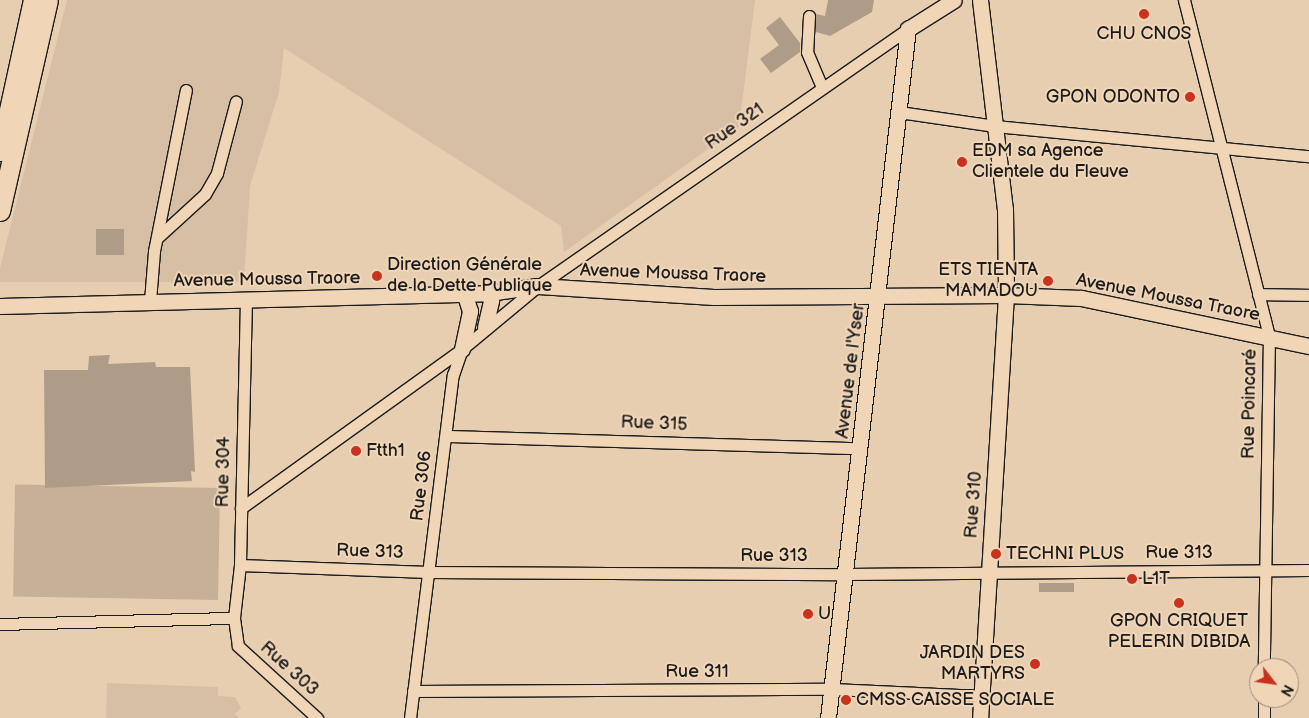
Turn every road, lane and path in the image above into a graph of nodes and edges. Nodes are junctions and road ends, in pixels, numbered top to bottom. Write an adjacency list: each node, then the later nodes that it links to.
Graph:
1 (33, 0): 14 (main road)
2 (48, 0): 16 (main road)
3 (954, 0): 7 (street, Rue 321)
4 (980, 0): 12 (street, Rue 310)
5 (1184, 0): 13 (street, Rue Poincaré)
6 (810, 16): 8 (street)
7 (908, 29): 8 (street, Rue 321); 11 (street, Avenue de l'Yser)
8 (822, 88): 18 (street, Rue 321)
9 (186, 90): 17 (street)
10 (236, 101): 17 (street)
11 (899, 112): 12 (street); 23 (street, Avenue de l'Yser)
12 (996, 126): 13 (street); 22 (street, Rue 310)
13 (1220, 146): 15 (street); 21 (street, Rue Poincaré)
14 (0, 151)
15 (1309, 156)
16 (0, 211)
17 (157, 238): 26 (street)
18 (538, 286): 20 (street, Avenue Moussa Traore); 23 (street, Avenue Moussa Traore); 28 (street, Rue 321)
19 (464, 293): 20 (street, Avenue Moussa Traore); 25 (street, Avenue Moussa Traore); 31 (street)
20 (488, 293): 28 (street)
21 (1258, 294): 24 (street); 29 (street, Rue Poincaré)
22 (1006, 295): 23 (street, Avenue Moussa Traore); 29 (street, Avenue Moussa Traore); 38 (street, Rue 310)
23 (879, 296): 33 (street, Avenue de l'Yser)
24 (1309, 296)
25 (246, 299): 26 (street, Avenue Moussa Traore); 34 (street, Rue 304)
26 (150, 301): 27 (street, Avenue Moussa Traore)
27 (0, 306)
28 (485, 327): 31 (street, Rue 321)
29 (1269, 336): 30 (street, Avenue Moussa Traore); 36 (street, Rue Poincaré)
30 (1309, 346)
31 (462, 349): 32 (street, Rue 306); 34 (street, Rue 321)
32 (446, 436): 33 (street, Rue 315); 39 (street, Rue 306)
33 (860, 448): 40 (street, Avenue de l'Yser)
34 (241, 508): 35 (street, Rue 304)
35 (240, 565): 39 (street, Rue 313); 41 (street, Rue 304)
36 (1266, 570): 37 (street, Rue 313); 38 (street, Rue 313); 44 (street, Rue Poincaré)
37 (1309, 570)
38 (988, 571): 40 (street, Rue 313); 47 (street, Rue 310)
39 (428, 572): 40 (street, Rue 313); 46 (street, Rue 306)
40 (845, 574): 45 (street, Avenue de l'Yser)
41 (234, 618): 42 (street); 43 (street, Rue 304)
42 (0, 624)
43 (238, 646): 48 (street, Rue 303)
44 (1264, 658)
45 (832, 689): 46 (street, Rue 311); 47 (street, Rue 311); 50 (street, Avenue de l'Yser)
46 (413, 692): 49 (street, Rue 306)
47 (981, 696): 51 (street, Rue 310)
48 (317, 718)
49 (410, 718)
50 (828, 718)
51 (980, 718)

